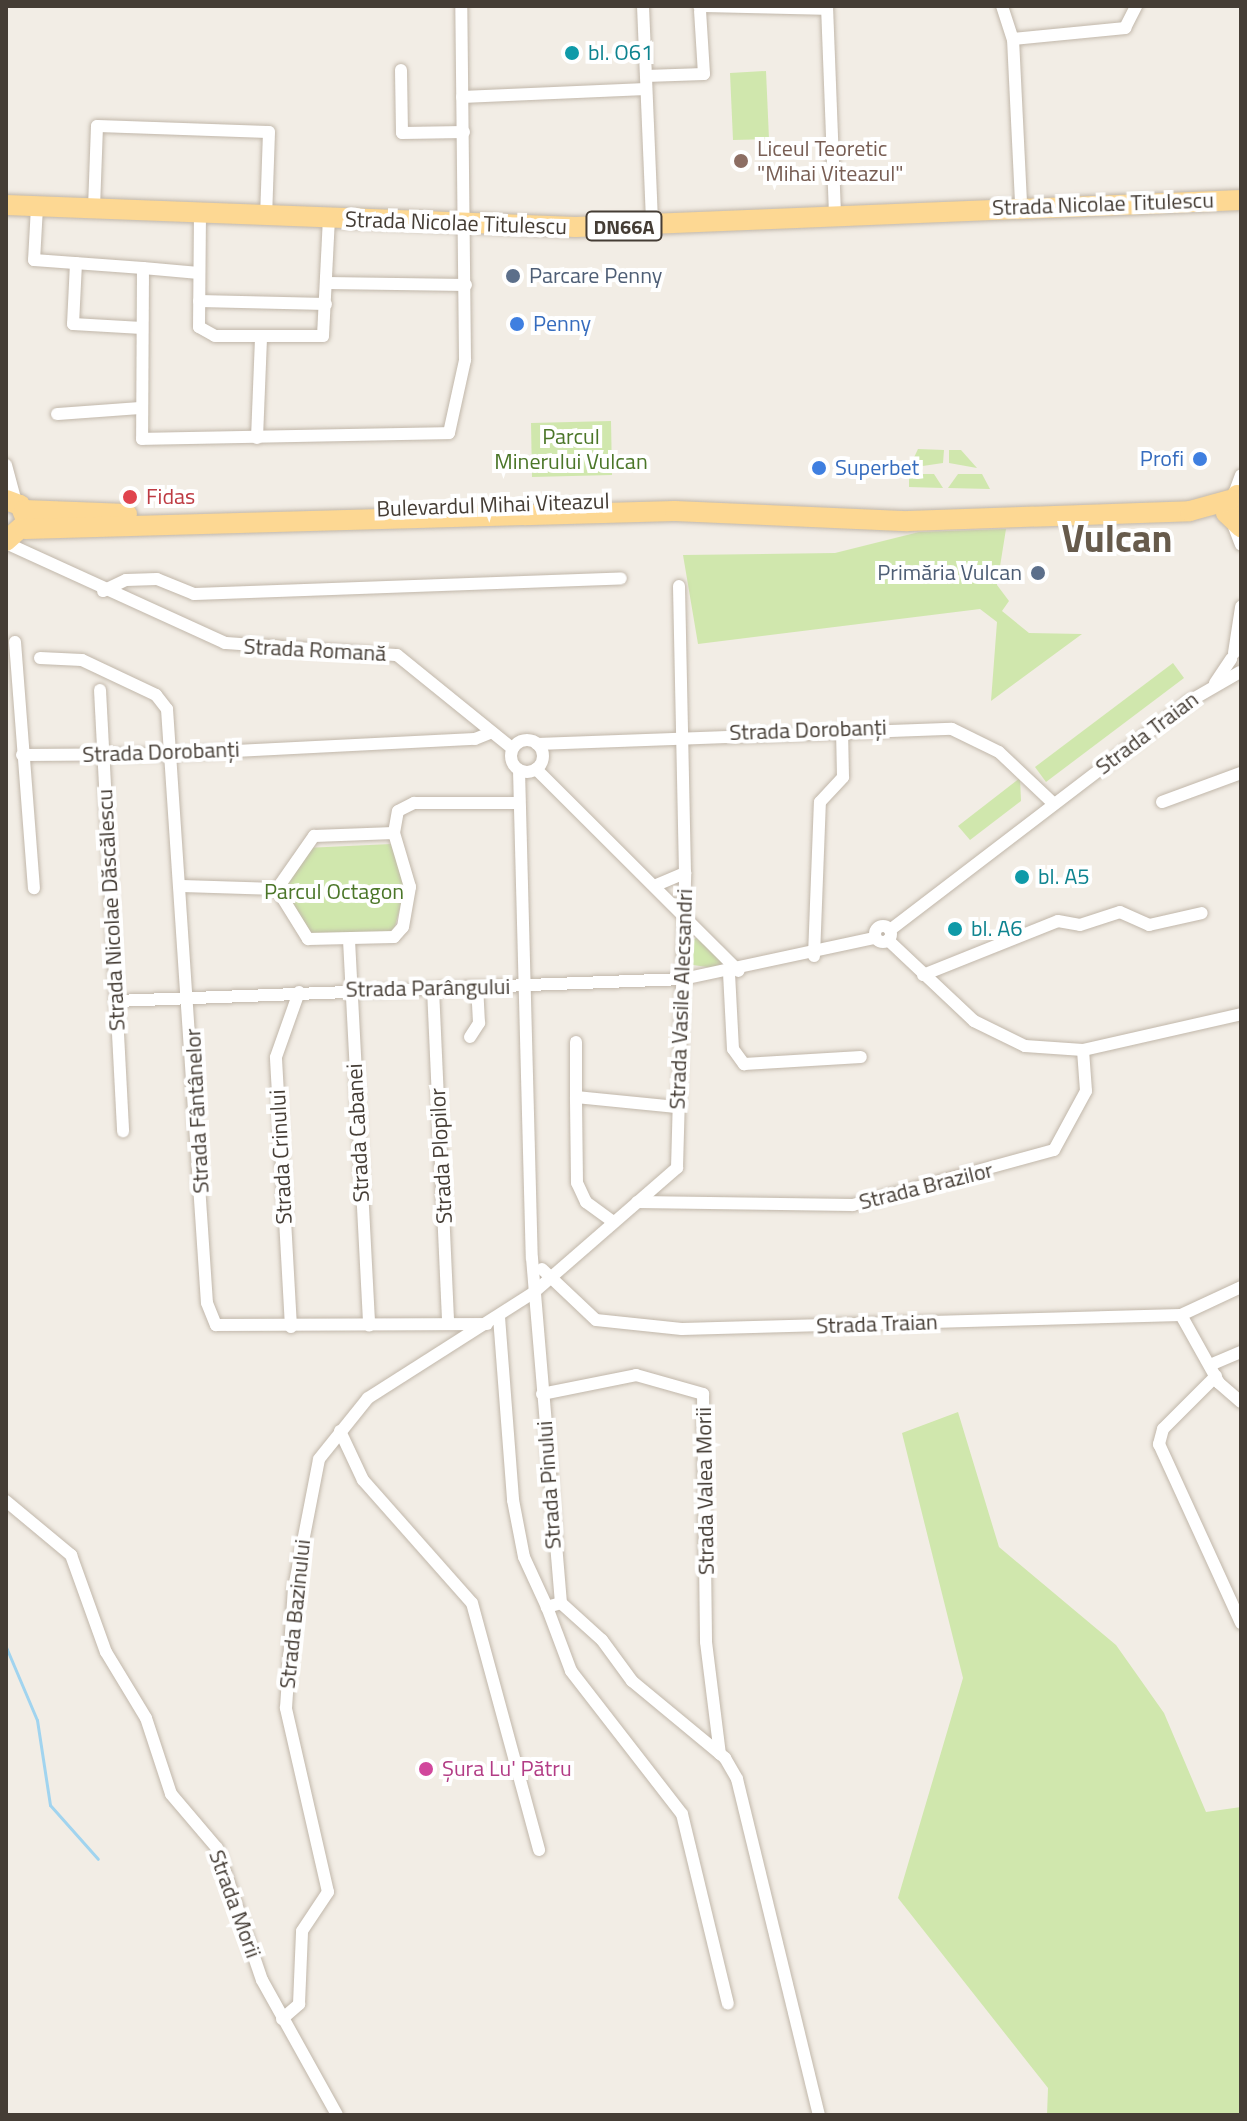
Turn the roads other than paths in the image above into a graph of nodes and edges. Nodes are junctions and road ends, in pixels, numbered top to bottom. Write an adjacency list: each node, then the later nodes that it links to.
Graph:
1 (461, 6): 10 (street)
2 (643, 6): 9 (street)
3 (1002, 6): 7 (street)
4 (1136, 6): 7 (street)
5 (827, 8): 6 (street); 19 (street)
6 (699, 9): 9 (street)
7 (1013, 39): 14 (street)
8 (401, 70): 11 (street)
9 (646, 82): 10 (street); 21 (street)
10 (462, 97): 11 (street)
11 (464, 132): 22 (street)
12 (1241, 200): 14 (main road, Strada Nicolae Titulescu / DN66A)
13 (6, 205): 15 (main road, Strada Nicolae Titulescu / DN66A)
14 (1021, 205): 19 (main road, Strada Nicolae Titulescu / DN66A)
15 (37, 207): 16 (main road, Strada Nicolae Titulescu / DN66A); 23 (street)
16 (94, 208): 17 (main road, Strada Nicolae Titulescu / DN66A); 18 (street)
17 (200, 213): 18 (main road, Strada Nicolae Titulescu / DN66A); 25 (street)
18 (266, 216): 20 (main road, Strada Nicolae Titulescu / DN66A)
19 (835, 216): 21 (main road, Strada Nicolae Titulescu / DN66A)
20 (329, 219): 22 (main road, Strada Nicolae Titulescu / DN66A); 26 (street)
21 (652, 225): 22 (main road, Strada Nicolae Titulescu / DN66A)
22 (467, 226): 27 (street)
23 (76, 263): 24 (street); 30 (street)
24 (143, 268): 25 (street); 30 (street)
25 (199, 273): 28 (street)
26 (327, 283): 27 (street); 29 (street)
27 (466, 285): 34 (street)
28 (199, 301): 29 (street); 31 (street)
29 (326, 304): 31 (street)
30 (142, 328): 32 (street)
31 (261, 338): 34 (street)
32 (141, 408): 33 (street); 34 (street)
33 (57, 414)
34 (257, 438)
35 (6, 465): 39 (street, Strada Romană)
36 (1241, 475): 37 (street)
37 (1235, 497): 38 (main road, Bulevardul Mihai Viteazul); 40 (main road)
38 (1190, 511): 39 (main road, Bulevardul Mihai Viteazul); 40 (main road, Bulevardul Mihai Viteazul)
39 (15, 523): 44 (street, Strada Romană)
40 (1235, 524): 41 (street)
41 (1241, 545)
42 (621, 578): 44 (street)
43 (679, 586): 55 (street, Strada Vasile Alecsandri)
44 (103, 591): 54 (street, Strada Romană)
45 (1241, 607): 46 (street, Strada Traian)
46 (1241, 617): 48 (street, Strada Traian)
47 (15, 642): 60 (street)
48 (1235, 654): 50 (street); 51 (street, Strada Traian)
49 (40, 658): 59 (street, Strada Fântânelor)
50 (1240, 672): 51 (street, Strada Traian)
51 (1215, 683): 66 (street, Strada Traian)
52 (100, 690): 58 (street, Strada Nicolae Dăscălescu)
53 (842, 729): 55 (street, Strada Dorobanți); 66 (street, Strada Dorobanți); 77 (street)
54 (492, 732): 57 (street, Strada Romană); 59 (street, Strada Dorobanți)
55 (683, 733): 56 (street, Strada Dorobanți); 68 (street, Strada Vasile Alecsandri)
56 (537, 744): 57 (street); 61 (street)
57 (512, 748): 62 (street)
58 (103, 754): 59 (street, Strada Dorobanți); 60 (street, Strada Dorobanți); 87 (street, Strada Nicolae Dăscălescu)
59 (176, 754): 69 (street, Strada Fântânelor)
60 (22, 755): 71 (street)
61 (536, 769): 62 (street); 70 (street)
62 (519, 770): 65 (street, Strada Pinului)
63 (1241, 773): 64 (street)
64 (1162, 802)
65 (518, 803): 67 (street); 81 (street, Strada Pinului)
66 (1053, 803): 75 (street, Strada Traian)
67 (394, 833): 72 (street); 76 (street)
68 (685, 873): 70 (street); 74 (street, Strada Vasile Alecsandri)
69 (182, 886): 72 (street); 86 (street, Strada Fântânelor)
70 (654, 886): 74 (street)
71 (34, 888)
72 (277, 889): 76 (street)
73 (1202, 913): 79 (street)
74 (684, 918): 78 (street); 80 (street, Strada Vasile Alecsandri)
75 (884, 936): 77 (street, Strada Traian); 79 (street)
76 (349, 940): 83 (street, Strada Cabanei)
77 (814, 956): 78 (street, Strada Traian)
78 (734, 972): 80 (street, Strada Parângului); 92 (street)
79 (923, 975): 91 (street)
80 (683, 979): 81 (street, Strada Parângului); 94 (street, Strada Vasile Alecsandri)
81 (522, 987): 82 (street, Strada Parângului); 98 (street, Strada Pinului)
82 (477, 988): 84 (street, Strada Parângului); 89 (street)
83 (351, 989): 84 (street, Strada Parângului); 85 (street, Strada Parângului); 105 (street, Strada Cabanei)
84 (433, 989): 104 (street, Strada Plopilor)
85 (299, 992): 86 (street, Strada Parângului); 106 (street, Strada Crinului)
86 (191, 998): 87 (street, Strada Parângului); 106 (street, Strada Fântânelor)
87 (116, 1001): 95 (street, Strada Nicolae Dăscălescu)
88 (1241, 1014): 91 (street)
89 (470, 1037)
90 (576, 1042): 93 (street)
91 (1083, 1050): 96 (street, Strada Brazilor)
92 (861, 1057)
93 (576, 1097): 94 (street); 97 (street)
94 (677, 1107): 96 (street, Strada Vasile Alecsandri)
95 (123, 1131)
96 (637, 1202): 97 (street, Strada Vasile Alecsandri)
97 (612, 1221): 99 (street, Strada Vasile Alecsandri)
98 (532, 1258): 99 (street, Strada Traian); 101 (street, Strada Pinului)
99 (548, 1275): 101 (street, Strada Vasile Alecsandri); 102 (street, Strada Traian)
100 (1241, 1287): 102 (street, Strada Traian)
101 (533, 1293): 103 (street, Strada Vasile Alecsandri); 109 (street, Strada Pinului)
102 (1181, 1315): 108 (street)
103 (495, 1320): 104 (street, Strada Fântânelor); 111 (street, Strada Bazinului); 114 (street)
104 (448, 1324): 105 (street, Strada Fântânelor)
105 (369, 1325): 106 (street, Strada Fântânelor)
106 (291, 1327)
107 (1241, 1352): 108 (street)
108 (1213, 1370): 110 (street); 115 (street)
109 (542, 1394): 113 (street, Strada Pinului); 117 (street, Strada Valea Morii)
110 (1241, 1402)
111 (340, 1431): 118 (street); 120 (street, Strada Bazinului)
112 (6, 1501): 120 (street, Strada Morii)
113 (561, 1603): 114 (street); 117 (street)
114 (547, 1607): 119 (street)
115 (1239, 1609): 116 (street)
116 (1241, 1623)
117 (720, 1754): 122 (street)
118 (539, 1850)
119 (728, 2004)
120 (282, 2019): 121 (street, Strada Morii)
121 (337, 2115)
122 (819, 2115)

